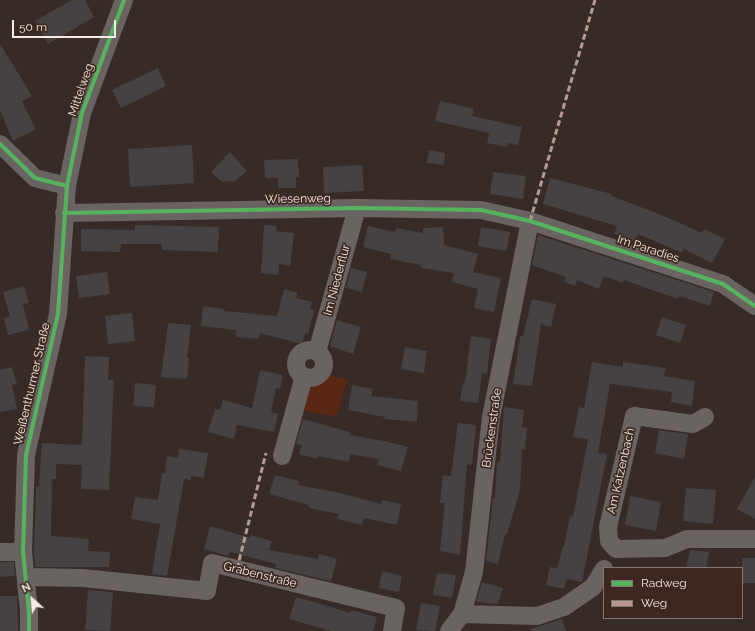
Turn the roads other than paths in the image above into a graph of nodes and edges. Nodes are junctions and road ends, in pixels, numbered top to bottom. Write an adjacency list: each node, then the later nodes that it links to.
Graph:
1 (124, 0): 3 (street, Mittelweg)
2 (0, 144): 3 (street)
3 (67, 186): 5 (street, Mittelweg)
4 (357, 208): 5 (street, Wiesenweg); 6 (street, Wiesenweg); 9 (street, Im Niederflur)
5 (64, 213): 13 (street, Weißenthurmer Straße)
6 (530, 221): 7 (street, Im Paradies); 17 (street, Brückenstraße)
7 (755, 306)
8 (705, 417): 11 (street, Am Katzenbach)
9 (282, 456)
10 (755, 539): 11 (street)
11 (616, 550): 14 (street)
12 (0, 552): 13 (street)
13 (23, 552): 16 (street, Weißenthurmer Straße)
14 (605, 567)
15 (603, 570): 17 (street)
16 (26, 577): 18 (street, Weißenthurmer Straße); 19 (street, Grabenstraße)
17 (462, 614): 20 (street, Brückenstraße)
18 (29, 631)
19 (392, 631)
20 (449, 631)

